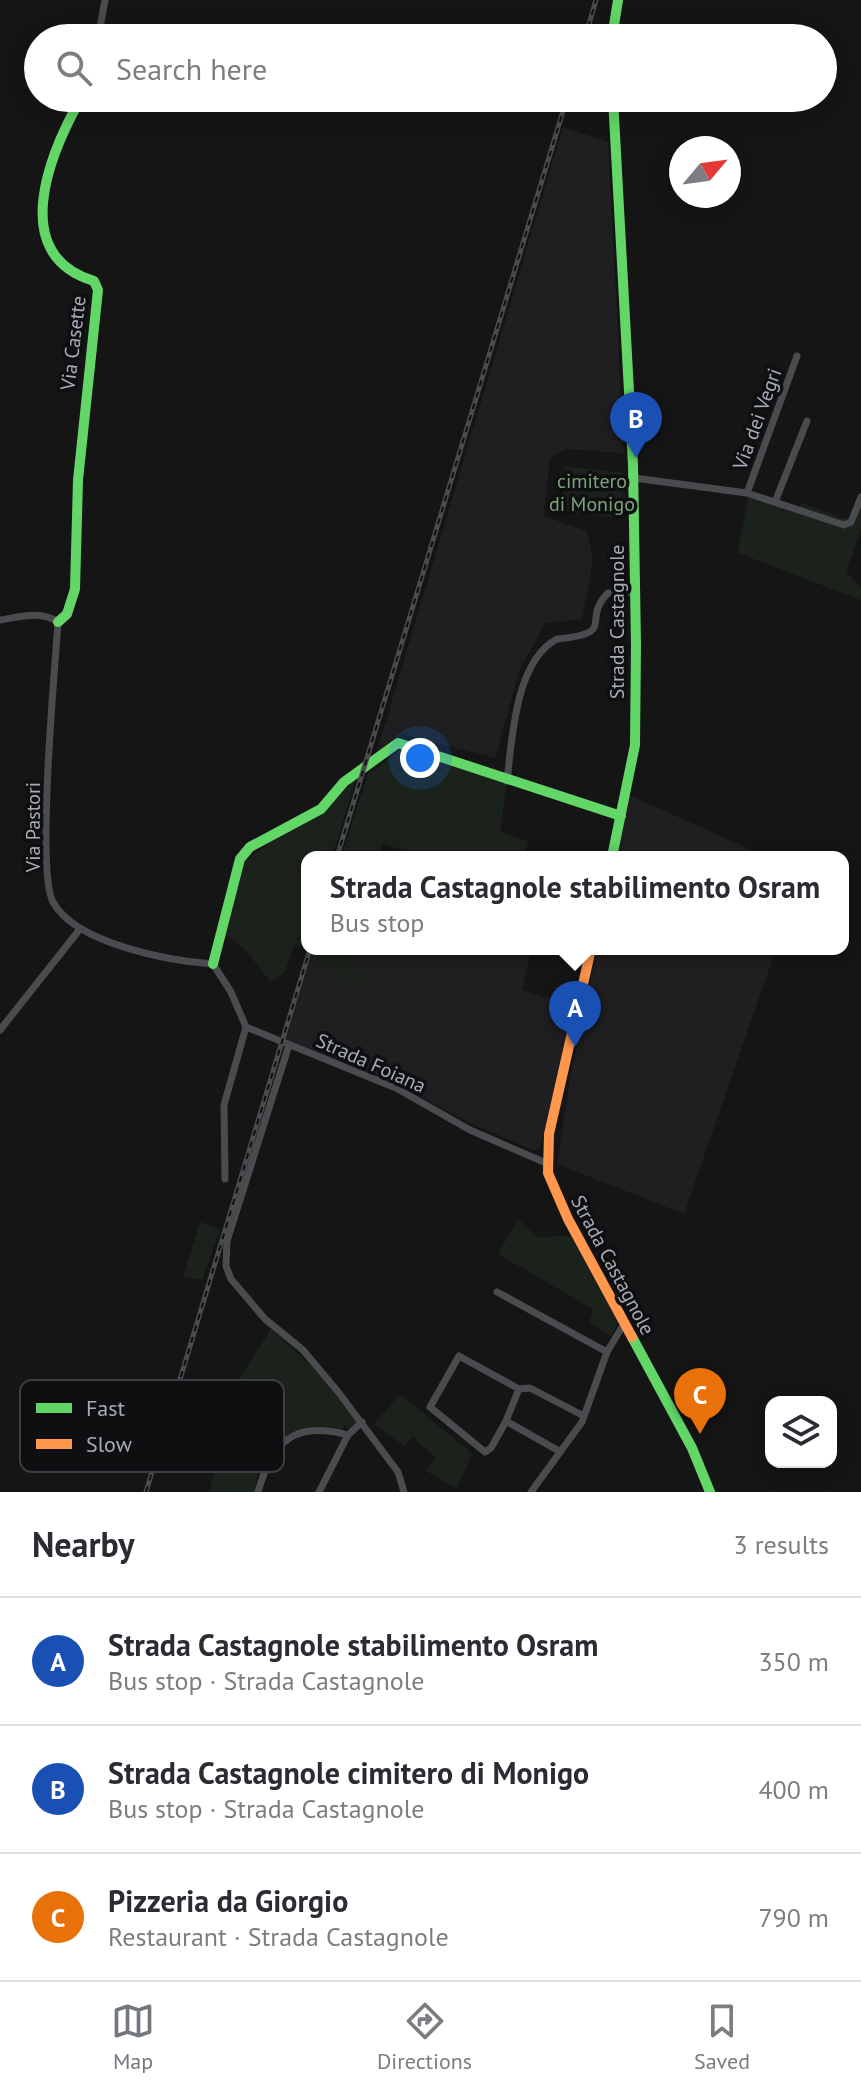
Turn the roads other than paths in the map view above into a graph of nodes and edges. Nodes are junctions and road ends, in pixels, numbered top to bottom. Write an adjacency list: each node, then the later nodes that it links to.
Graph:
1 (105, 0): 3 (street)
2 (618, 0): 4 (main road)
3 (101, 24)
4 (614, 24)
5 (74, 112): 15 (main road, Via Casette)
6 (614, 112): 9 (main road, Strada Castagnole)
7 (797, 356): 10 (street, Via dei Vegri)
8 (807, 421): 12 (street)
9 (634, 478): 10 (street, Via dei Vegri); 13 (main road, Strada Castagnole)
10 (747, 493): 12 (street, Via dei Vegri)
11 (861, 497): 12 (street, Via dei Vegri)
12 (775, 502)
13 (636, 592): 16 (street); 17 (main road, Strada Castagnole)
14 (0, 620): 15 (street)
15 (58, 622): 19 (street, Via Pastori)
16 (507, 781): 17 (main road); 21 (main road)
17 (621, 816): 18 (main road, Strada Castagnole)
18 (613, 851)
19 (80, 929): 21 (street, Via Pastori); 23 (street)
20 (590, 955): 25 (main road, Strada Castagnole)
21 (213, 964): 22 (street)
22 (246, 1027): 24 (street, Strada Foiana); 26 (street)
23 (0, 1030)
24 (289, 1045): 25 (street, Strada Foiana); 33 (street)
25 (546, 1163): 28 (main road, Strada Castagnole)
26 (225, 1179)
27 (497, 1292): 29 (street)
28 (624, 1324): 29 (street); 42 (main road, Strada Castagnole)
29 (607, 1352): 31 (street)
30 (519, 1389): 31 (street); 32 (street); 32 (street)
31 (584, 1416): 36 (street)
32 (506, 1421): 36 (street)
33 (362, 1422): 34 (street); 40 (street)
34 (348, 1435): 35 (street); 39 (street)
35 (284, 1441)
36 (559, 1451): 41 (street)
37 (264, 1472): 38 (street)
38 (258, 1492)
39 (319, 1492)
40 (404, 1492)
41 (531, 1492)
42 (710, 1492)

